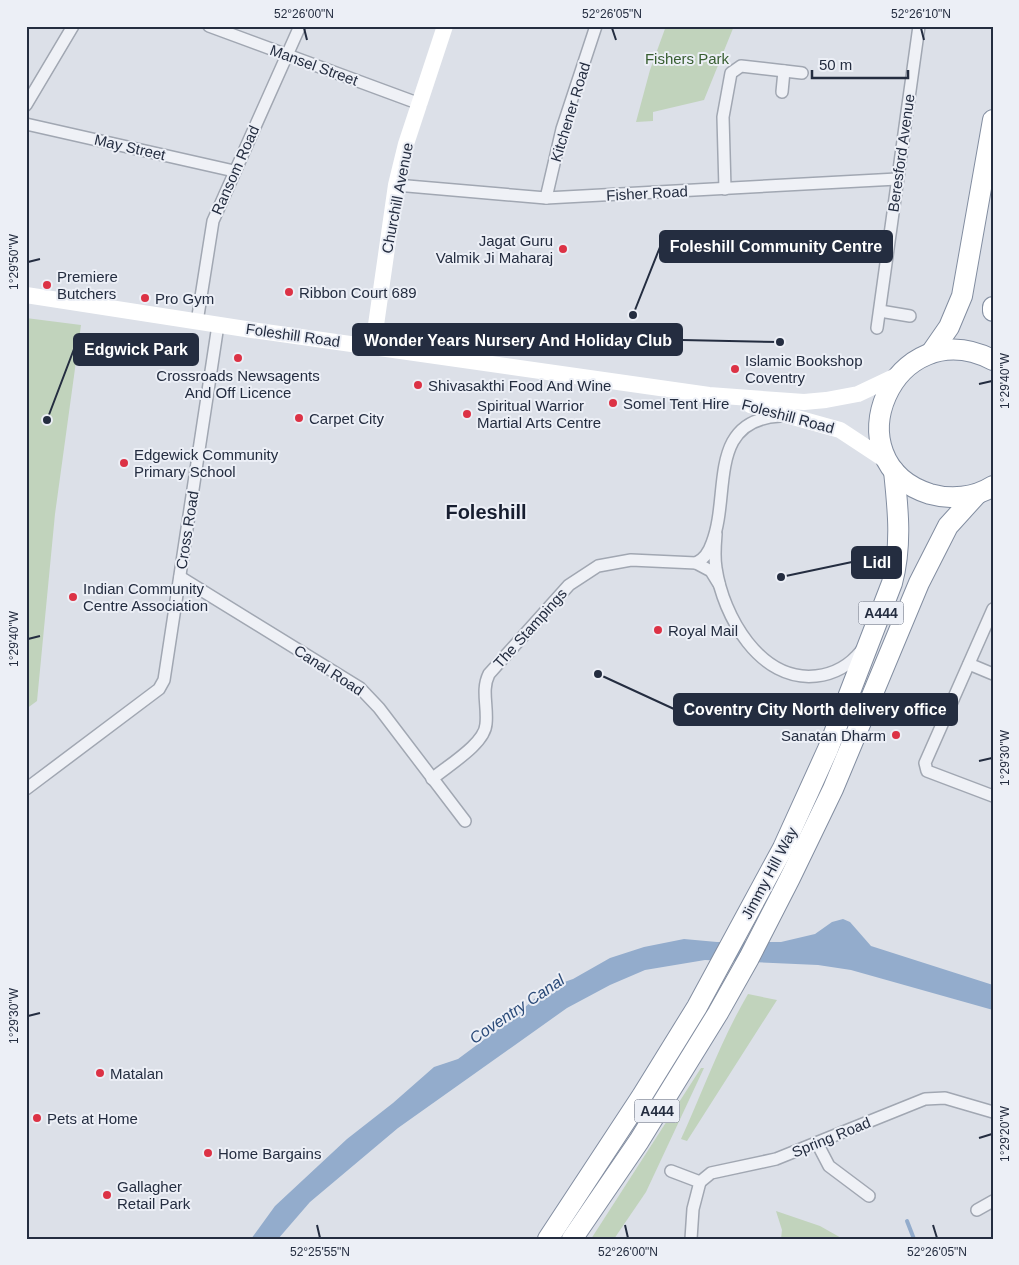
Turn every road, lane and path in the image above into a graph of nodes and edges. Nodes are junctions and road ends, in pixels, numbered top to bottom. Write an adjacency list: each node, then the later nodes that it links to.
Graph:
1 (73, 26): 12 (street)
2 (209, 26): 7 (street, Mansel Street)
3 (300, 26): 7 (street, Ransom Road)
4 (445, 26): 11 (main road, Churchill Avenue)
5 (596, 26): 19 (street, Kitchener Road)
6 (919, 26): 16 (street, Beresford Avenue)
7 (287, 56): 11 (street, Mansel Street); 15 (street, Ransom Road)
8 (784, 71): 9 (street); 10 (street); 18 (street)
9 (802, 73)
10 (782, 92)
11 (420, 104): 17 (main road, Churchill Avenue)
12 (26, 105)
13 (993, 120): 27 (highway)
14 (26, 124): 15 (street, May Street)
15 (234, 171): 23 (street, Ransom Road)
16 (898, 180): 18 (street, Fisher Road); 21 (street, Beresford Avenue)
17 (396, 185): 19 (street, Fisher Road); 26 (main road, Churchill Avenue)
18 (725, 189): 19 (street, Fisher Road)
19 (546, 198)
20 (26, 295): 23 (main road, Foleshill Road)
21 (880, 311): 22 (street); 25 (street, Beresford Avenue)
22 (910, 316)
23 (197, 322): 24 (main road, Foleshill Road)
24 (218, 325): 26 (main road, Foleshill Road); 36 (street, Cross Road)
25 (877, 328)
26 (373, 346): 30 (main road, Foleshill Road)
27 (931, 353): 28 (highway); 29 (highway)
28 (993, 360)
29 (896, 376): 30 (main road, Foleshill Road); 32 (highway, Jimmy Hill Way)
30 (709, 394): 31 (main road, Foleshill Road)
31 (786, 415): 32 (main road, Foleshill Road); 34 (street)
32 (891, 466): 33 (highway); 39 (highway, Jimmy Hill Way / A444)
33 (985, 490): 54 (highway, Jimmy Hill Way / A444)
34 (716, 534): 35 (street); 37 (street)
35 (696, 563): 37 (street); 42 (street, The Stampings)
36 (180, 577): 42 (street, Canal Road); 43 (street, Cross Road)
37 (719, 584): 39 (street)
38 (993, 609): 40 (street)
39 (875, 631): 53 (highway, Jimmy Hill Way / A444)
40 (969, 664): 41 (street); 44 (street)
41 (993, 674)
42 (432, 778): 45 (street, Canal Road)
43 (26, 789)
44 (993, 796)
45 (465, 821)
46 (993, 1112): 47 (street, Spring Road)
47 (817, 1143): 49 (street, Spring Road); 50 (street)
48 (671, 1171): 49 (street)
49 (700, 1182): 55 (street)
50 (868, 1196)
51 (993, 1201): 52 (street)
52 (977, 1210)
53 (548, 1239)
54 (572, 1239)
55 (691, 1239)

